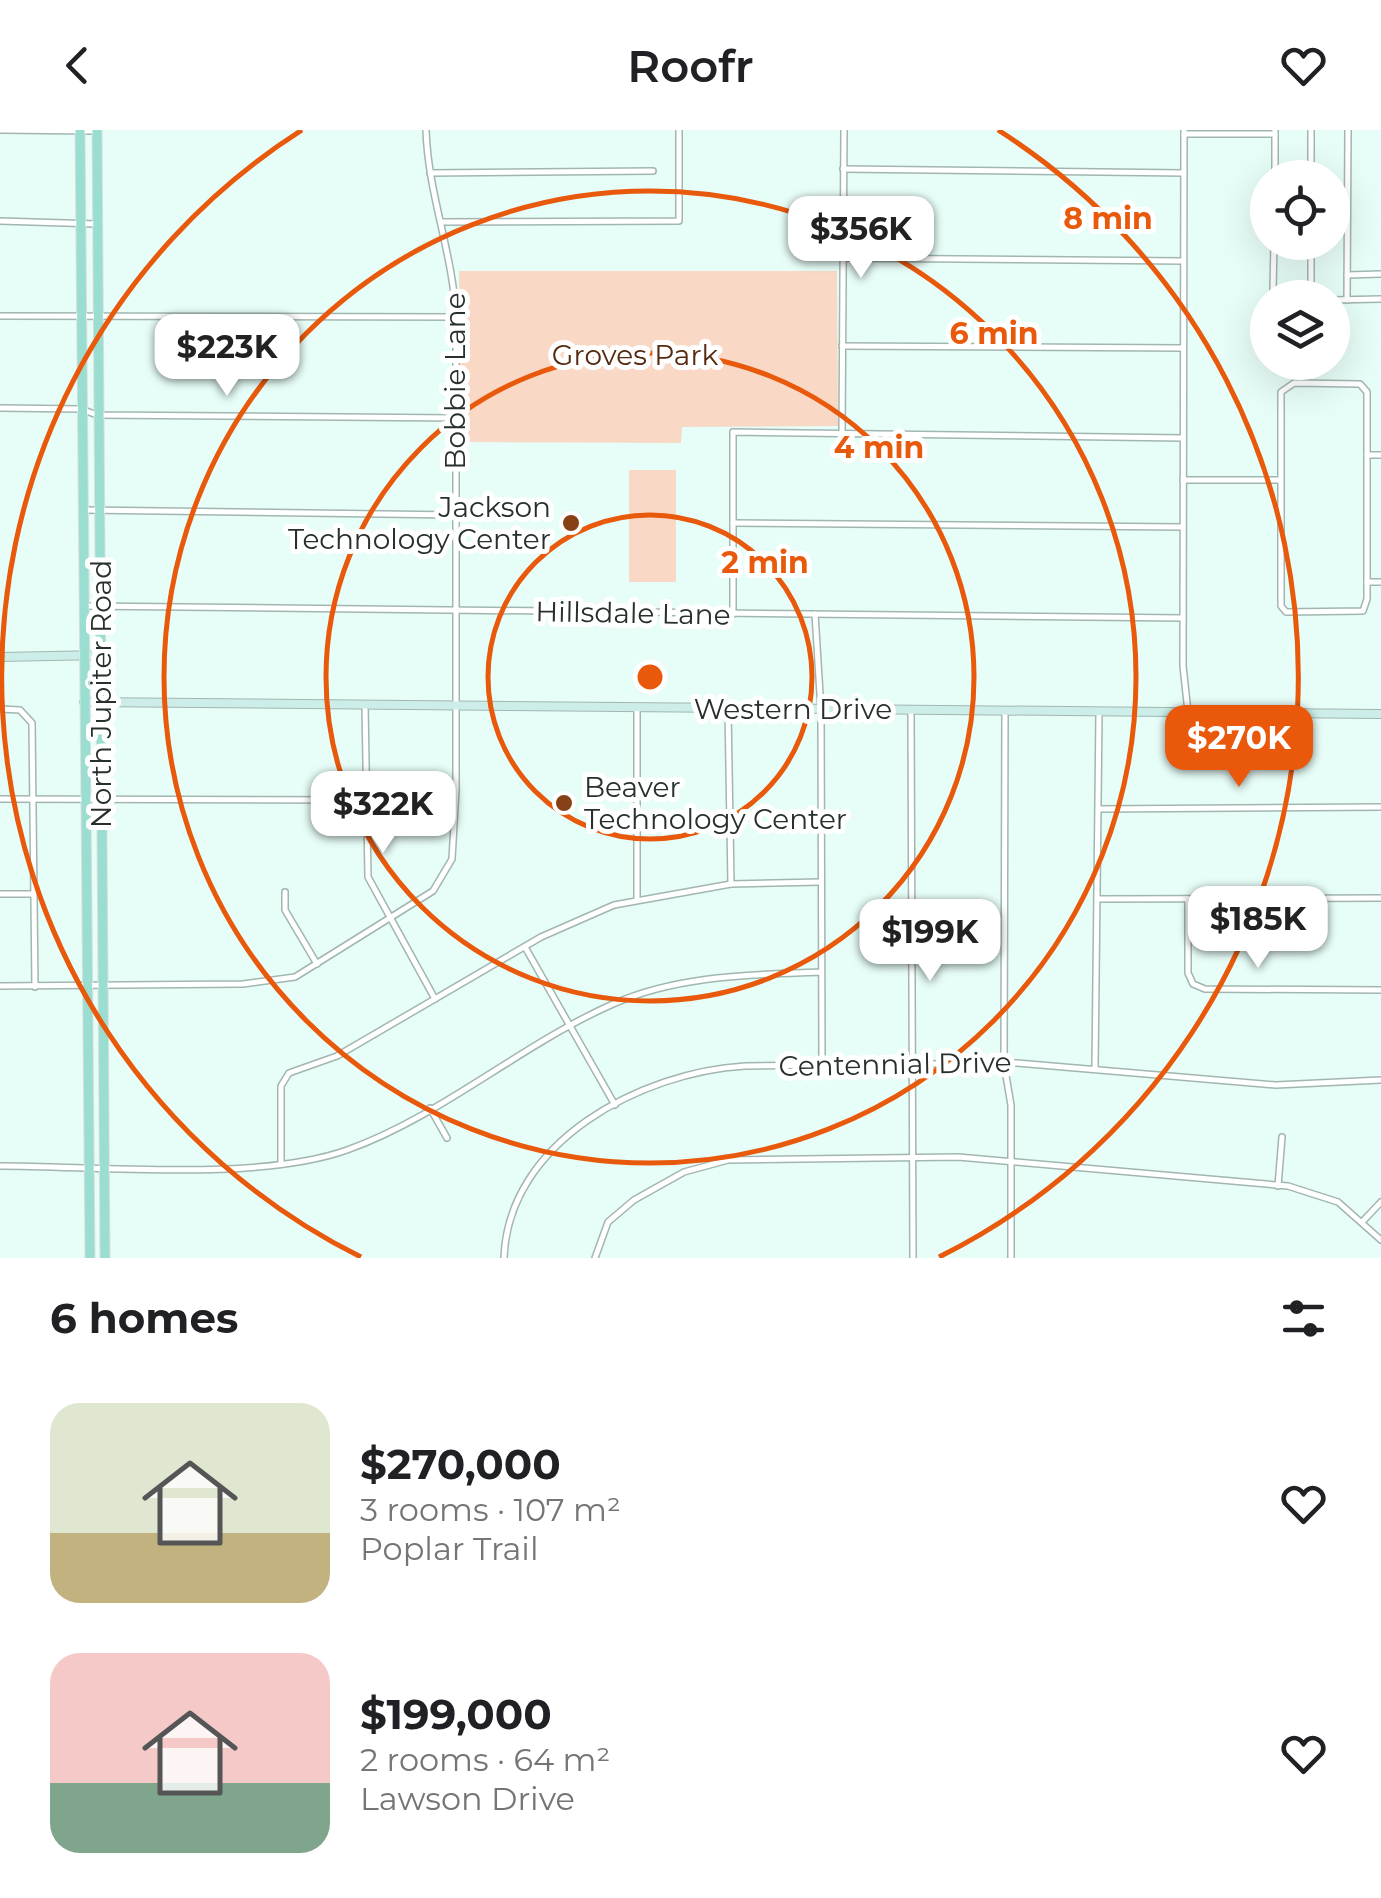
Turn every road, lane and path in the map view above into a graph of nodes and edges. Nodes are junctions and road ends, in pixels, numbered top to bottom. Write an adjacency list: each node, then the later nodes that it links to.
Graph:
1 (0, 130): 2 (street)
2 (22, 130): 3 (street)
3 (80, 130): 4 (street); 20 (main road, North Jupiter Road)
4 (97, 130): 21 (main road, North Jupiter Road)
5 (426, 130): 16 (street, Bobbie Lane)
6 (679, 130): 19 (street)
7 (844, 130): 14 (street)
8 (1312, 130): 13 (street)
9 (1348, 130): 25 (street)
10 (1184, 132): 11 (street); 17 (street)
11 (1275, 132): 12 (street)
12 (1274, 160)
13 (1311, 160)
14 (843, 169): 17 (street); 22 (street)
15 (653, 172): 16 (street)
16 (430, 173): 19 (street, Bobbie Lane)
17 (1184, 174): 23 (street)
18 (0, 221): 20 (street)
19 (442, 222): 30 (street, Bobbie Lane)
20 (82, 224): 21 (street); 31 (main road, North Jupiter Road)
21 (97, 224): 32 (main road, North Jupiter Road)
22 (844, 258): 23 (street); 33 (street)
23 (1183, 260): 34 (street)
24 (1381, 274): 25 (street)
25 (1347, 275): 26 (street)
26 (1347, 280)
27 (1381, 299): 28 (street)
28 (1350, 300)
29 (0, 316): 31 (street)
30 (456, 317): 32 (street); 38 (street, Bobbie Lane)
31 (82, 318): 32 (street); 36 (main road, North Jupiter Road)
32 (96, 318): 37 (main road, North Jupiter Road)
33 (842, 346): 34 (street); 39 (street)
34 (1183, 348): 40 (street)
35 (0, 408): 36 (street)
36 (81, 408): 37 (street); 45 (main road, North Jupiter Road)
37 (97, 415): 38 (street); 46 (main road, North Jupiter Road)
38 (456, 418): 47 (street, Bobbie Lane)
39 (842, 432): 40 (street); 48 (street)
40 (1183, 438): 43 (street)
41 (1367, 455): 42 (street); 44 (street); 50 (street)
42 (1381, 455)
43 (1182, 480): 44 (street); 49 (street)
44 (1281, 480): 50 (street)
45 (84, 510): 46 (street); 52 (main road, North Jupiter Road)
46 (98, 510): 47 (street); 53 (main road, North Jupiter Road)
47 (455, 515): 54 (street, Bobbie Lane)
48 (733, 524): 49 (street); 55 (street)
49 (1183, 527): 57 (street)
50 (1367, 582): 51 (street)
51 (1381, 582)
52 (84, 606): 53 (street, Hillsdale Lane); 60 (main road, North Jupiter Road)
53 (101, 606): 54 (street, Hillsdale Lane); 58 (main road, North Jupiter Road)
54 (454, 610): 55 (street, Hillsdale Lane); 64 (street, Bobbie Lane)
55 (733, 614): 56 (street, Hillsdale Lane)
56 (815, 614): 57 (street, Hillsdale Lane); 68 (street)
57 (1182, 618): 72 (street)
58 (103, 654): 60 (street); 62 (main road, North Jupiter Road)
59 (0, 657): 60 (street)
60 (84, 657): 61 (main road, North Jupiter Road)
61 (84, 702): 62 (street, Western Drive); 75 (main road, North Jupiter Road)
62 (102, 702): 63 (street, Western Drive); 76 (main road, North Jupiter Road)
63 (365, 704): 64 (street, Western Drive); 78 (street)
64 (455, 705): 65 (street, Western Drive); 90 (street, Bobbie Lane)
65 (637, 708): 67 (street, Western Drive); 86 (street)
66 (0, 709): 74 (street)
67 (728, 710): 68 (street, Western Drive); 82 (street)
68 (820, 710): 69 (street, Western Drive); 81 (street)
69 (910, 710): 70 (street, Western Drive); 103 (street)
70 (1005, 710): 71 (street, Western Drive); 102 (street)
71 (1098, 710): 72 (street, Western Drive); 80 (street)
72 (1188, 714): 73 (street, Western Drive)
73 (1381, 714)
74 (33, 798): 75 (street); 77 (street); 85 (street)
75 (85, 798): 76 (street); 97 (main road, North Jupiter Road)
76 (101, 798): 78 (street); 95 (main road, North Jupiter Road)
77 (0, 799)
78 (364, 800): 90 (street)
79 (1381, 807): 80 (street)
80 (1098, 809): 88 (street)
81 (820, 882): 82 (street); 93 (street)
82 (730, 884): 86 (street)
83 (284, 892): 92 (street)
84 (0, 894): 85 (street)
85 (34, 894): 96 (street)
86 (637, 898): 91 (street)
87 (1381, 898): 89 (street)
88 (1098, 899): 89 (street); 104 (street)
89 (1188, 899): 98 (street)
90 (390, 920): 92 (street, Bobbie Lane); 99 (street)
91 (525, 946): 99 (street); 100 (street)
92 (317, 964): 95 (street, Bobbie Lane)
93 (821, 972): 100 (street); 101 (street)
94 (0, 986): 96 (street, Bobbie Lane)
95 (104, 986): 97 (street, Bobbie Lane); 115 (main road, North Jupiter Road)
96 (34, 987): 97 (street, Bobbie Lane)
97 (87, 988): 114 (main road, North Jupiter Road)
98 (1381, 990)
99 (435, 999): 112 (street)
100 (570, 1026): 106 (street); 107 (street)
101 (822, 1064): 103 (street, Centennial Drive); 106 (street, Centennial Drive)
102 (1004, 1064): 103 (street, Centennial Drive); 104 (street, Centennial Drive); 111 (street)
103 (913, 1065): 110 (street)
104 (1096, 1068): 105 (street, Centennial Drive)
105 (1381, 1080)
106 (615, 1105): 122 (street, Centennial Drive)
107 (430, 1108): 109 (street); 112 (street)
108 (1282, 1137): 116 (street)
109 (448, 1138)
110 (912, 1156): 111 (street); 123 (street); 124 (street)
111 (1012, 1161): 116 (street); 125 (street)
112 (281, 1164): 115 (street)
113 (0, 1166): 114 (street)
114 (89, 1167): 115 (street); 120 (main road, North Jupiter Road)
115 (104, 1167): 121 (main road, North Jupiter Road)
116 (1278, 1186): 118 (street)
117 (1381, 1202): 118 (street)
118 (1364, 1221): 119 (street)
119 (1381, 1240)
120 (90, 1258)
121 (105, 1258)
122 (504, 1258)
123 (595, 1258)
124 (913, 1258)
125 (1011, 1258)

